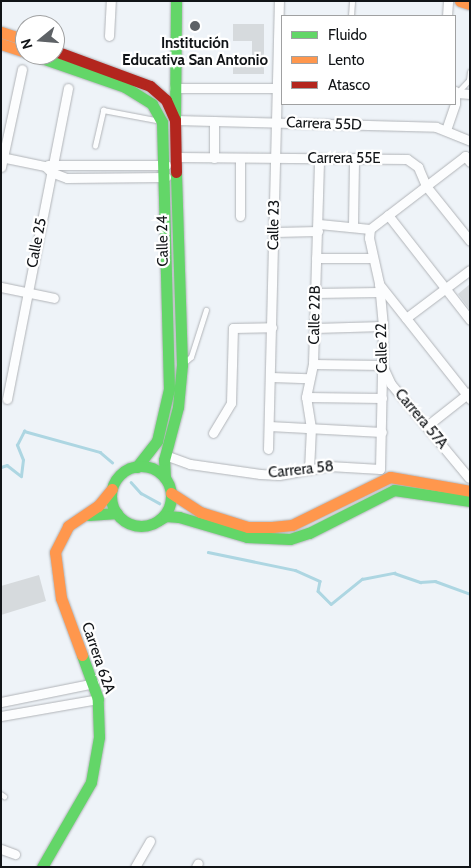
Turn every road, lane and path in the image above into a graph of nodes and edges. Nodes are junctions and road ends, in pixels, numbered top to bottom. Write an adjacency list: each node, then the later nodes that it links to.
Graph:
1 (111, 1): 11 (street)
2 (176, 1): 20 (main road, Calle 24)
3 (279, 1): 21 (street, Calle 23)
4 (352, 1): 8 (lane)
5 (448, 1): 9 (street)
6 (460, 1): 7 (main road)
7 (470, 4)
8 (351, 15)
9 (447, 15)
10 (1, 32): 12 (main road)
11 (109, 36)
12 (15, 37)
13 (1, 44): 14 (main road)
14 (15, 49)
15 (65, 54): 22 (main road)
16 (61, 65): 28 (main road)
17 (22, 69): 33 (street)
18 (470, 72): 23 (lane)
19 (68, 88): 43 (street, Calle 25)
20 (174, 88): 21 (street); 22 (main road); 26 (main road, Calle 24)
21 (280, 88): 29 (street, Calle 23)
22 (159, 92): 26 (main road)
23 (456, 92): 24 (street)
24 (470, 94)
25 (455, 105): 30 (street)
26 (176, 120): 27 (street, Carrera 55D); 34 (main road, Calle 24)
27 (214, 121): 29 (street, Carrera 55D); 35 (street)
28 (162, 122): 32 (lane); 41 (main road, Calle 24)
29 (276, 123): 30 (street, Carrera 55D); 39 (street, Calle 23)
30 (446, 130): 31 (street, Carrera 55D)
31 (470, 141)
32 (95, 146)
33 (2, 157): 42 (street); 43 (street)
34 (176, 157): 35 (street, Carrera 55E); 69 (main road, Calle 24)
35 (214, 158): 38 (street, Carrera 55E)
36 (319, 158): 37 (street, Carrera 55E); 39 (street, Carrera 55E); 49 (street, Calle 22B)
37 (354, 158): 45 (street, Carrera 55E); 48 (street)
38 (240, 159): 39 (street, Carrera 55E); 47 (street)
39 (275, 159): 51 (street, Calle 23)
40 (468, 159): 45 (street)
41 (166, 164): 43 (street); 44 (main road, Calle 24)
42 (1, 167)
43 (50, 167): 44 (street); 59 (street, Calle 25)
44 (166, 177): 84 (main road, Calle 24)
45 (426, 186): 46 (street); 52 (street, Carrera 55E)
46 (388, 215): 50 (street); 58 (street)
47 (240, 216)
48 (353, 225): 49 (street); 50 (street)
49 (318, 228): 51 (street); 53 (street, Calle 22B)
50 (370, 229): 54 (street, Calle 22)
51 (274, 232): 65 (street, Calle 23)
52 (470, 241)
53 (316, 258): 54 (street); 60 (street, Calle 22B)
54 (372, 258): 57 (street, Calle 22)
55 (470, 270): 58 (street)
56 (1, 287): 59 (street)
57 (379, 288): 60 (street); 63 (street); 66 (street, Calle 22)
58 (445, 288): 63 (street); 64 (street)
59 (27, 292): 61 (street); 75 (street, Calle 25)
60 (315, 293): 67 (street, Calle 22B)
61 (54, 298)
62 (206, 310): 69 (lane)
63 (406, 318): 73 (street)
64 (470, 320)
65 (272, 326): 71 (street, Calle 23); 81 (street)
66 (383, 326): 67 (street); 70 (street, Calle 22)
67 (315, 328): 68 (street, Calle 22B)
68 (313, 364): 70 (street); 72 (street, Calle 22B)
69 (182, 365): 83 (main road, Calle 24)
70 (382, 365): 76 (street, Calle 22); 77 (street, Carrera 57A)
71 (271, 377): 72 (street); 78 (street, Calle 23)
72 (308, 378): 74 (street, Calle 22B)
73 (469, 395): 77 (street)
74 (306, 396): 76 (street); 79 (street, Calle 22B)
75 (7, 398)
76 (382, 398): 80 (street, Calle 22)
77 (428, 425): 88 (street, Carrera 57A)
78 (269, 426): 79 (street); 82 (street, Calle 23)
79 (311, 428): 80 (street); 86 (street, Calle 22B)
80 (382, 432): 85 (street, Calle 22)
81 (213, 433)
82 (268, 449)
83 (165, 455): 86 (street, Carrera 58); 87 (main road, Calle 24)
84 (138, 466): 87 (main road); 89 (main road)
85 (380, 469): 86 (street, Carrera 58)
86 (309, 470)
87 (165, 478): 91 (main road)
88 (469, 478)
89 (112, 489): 93 (main road); 94 (main road, Carrera 62A)
90 (470, 491): 91 (main road)
91 (171, 493): 95 (main road)
92 (470, 501): 95 (main road)
93 (117, 513): 94 (main road); 95 (main road)
94 (81, 517): 96 (main road, Carrera 62A)
95 (159, 520)
96 (94, 683): 97 (main road, Carrera 62A); 98 (street)
97 (98, 699): 99 (street); 103 (main road, Carrera 62A)
98 (1, 702)
99 (1, 716)
100 (150, 841): 104 (street)
101 (1, 849): 102 (street)
102 (15, 854)
103 (42, 867)
104 (135, 867)

